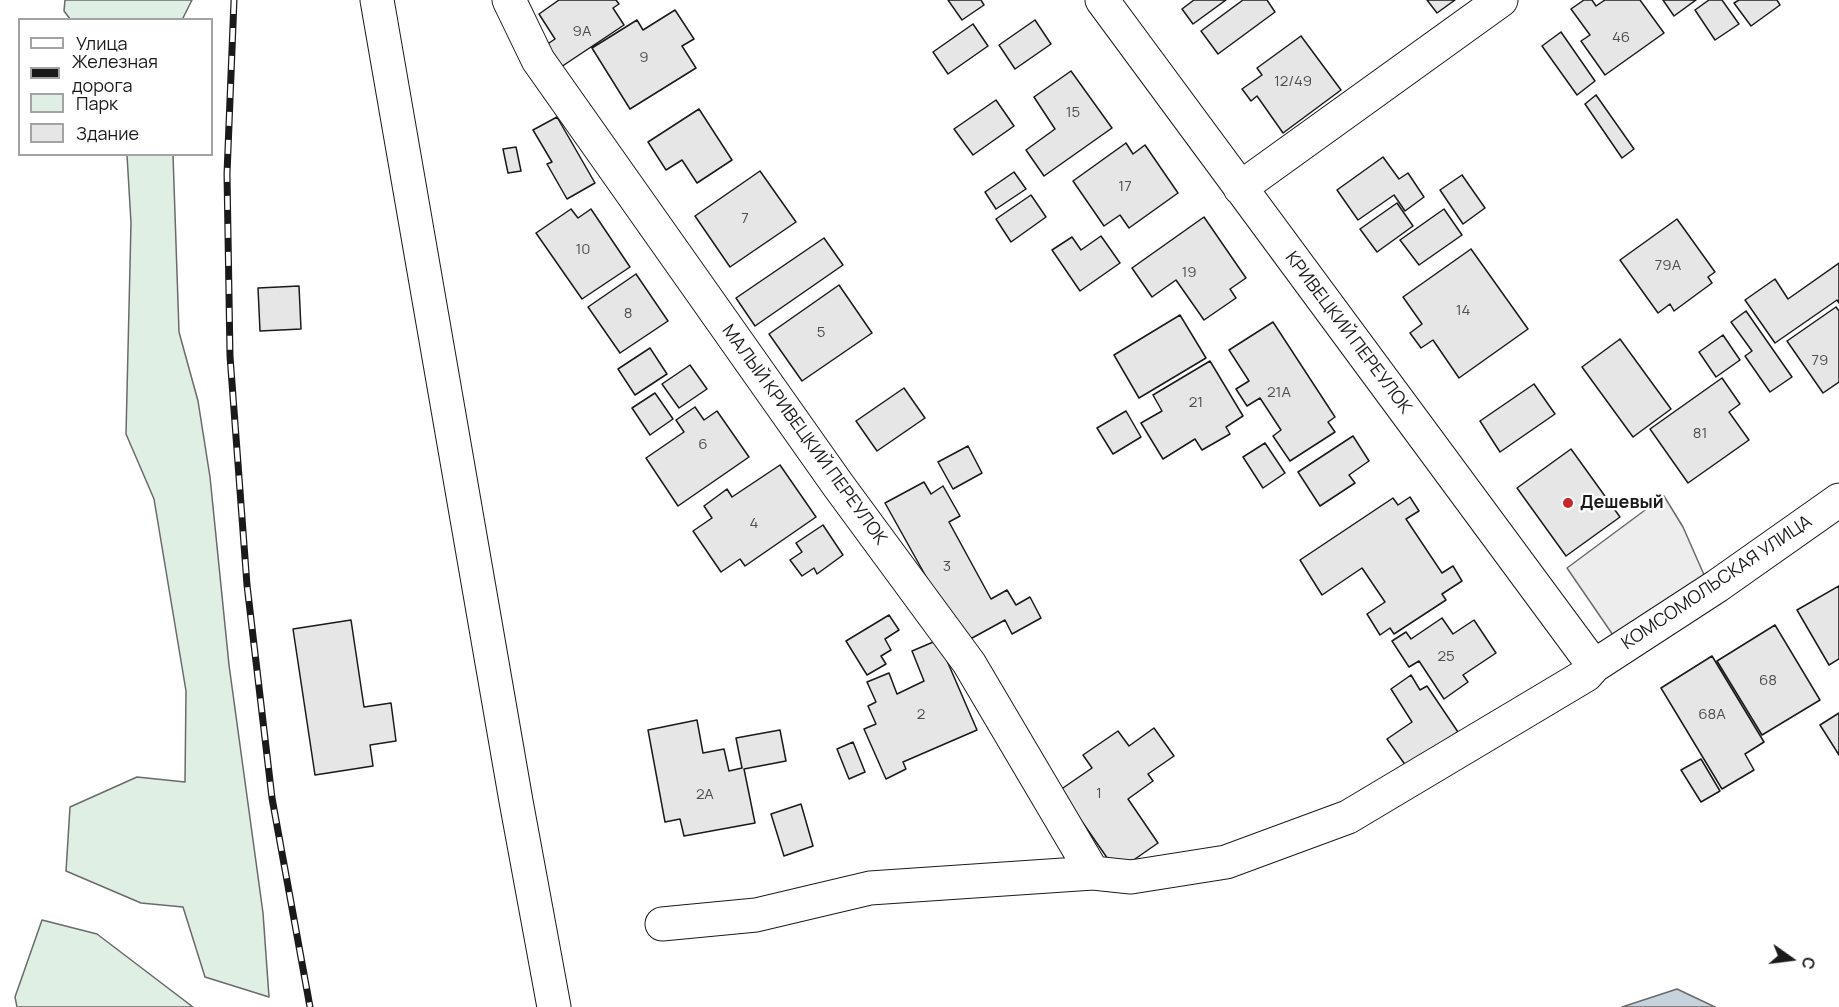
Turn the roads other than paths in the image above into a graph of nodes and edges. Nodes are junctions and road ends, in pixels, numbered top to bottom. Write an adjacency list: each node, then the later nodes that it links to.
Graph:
1 (378, 0): 10 (street)
2 (509, 0): 8 (street, МАЛЫЙ КРИВЕЦКИЙ ПЕРЕУЛОК)
3 (1102, 0): 5 (street, КРИВЕЦКИЙ ПЕРЕУЛОК)
4 (1501, 0): 5 (street)
5 (1240, 188): 7 (street, КРИВЕЦКИЙ ПЕРЕУЛОК)
6 (1839, 500): 7 (street, КОМСОМОЛЬСКАЯ УЛИЦА)
7 (1594, 666): 8 (street, КОМСОМОЛЬСКАЯ УЛИЦА)
8 (1093, 873): 9 (street, КОМСОМОЛЬСКАЯ УЛИЦА)
9 (662, 924)
10 (554, 1007)

